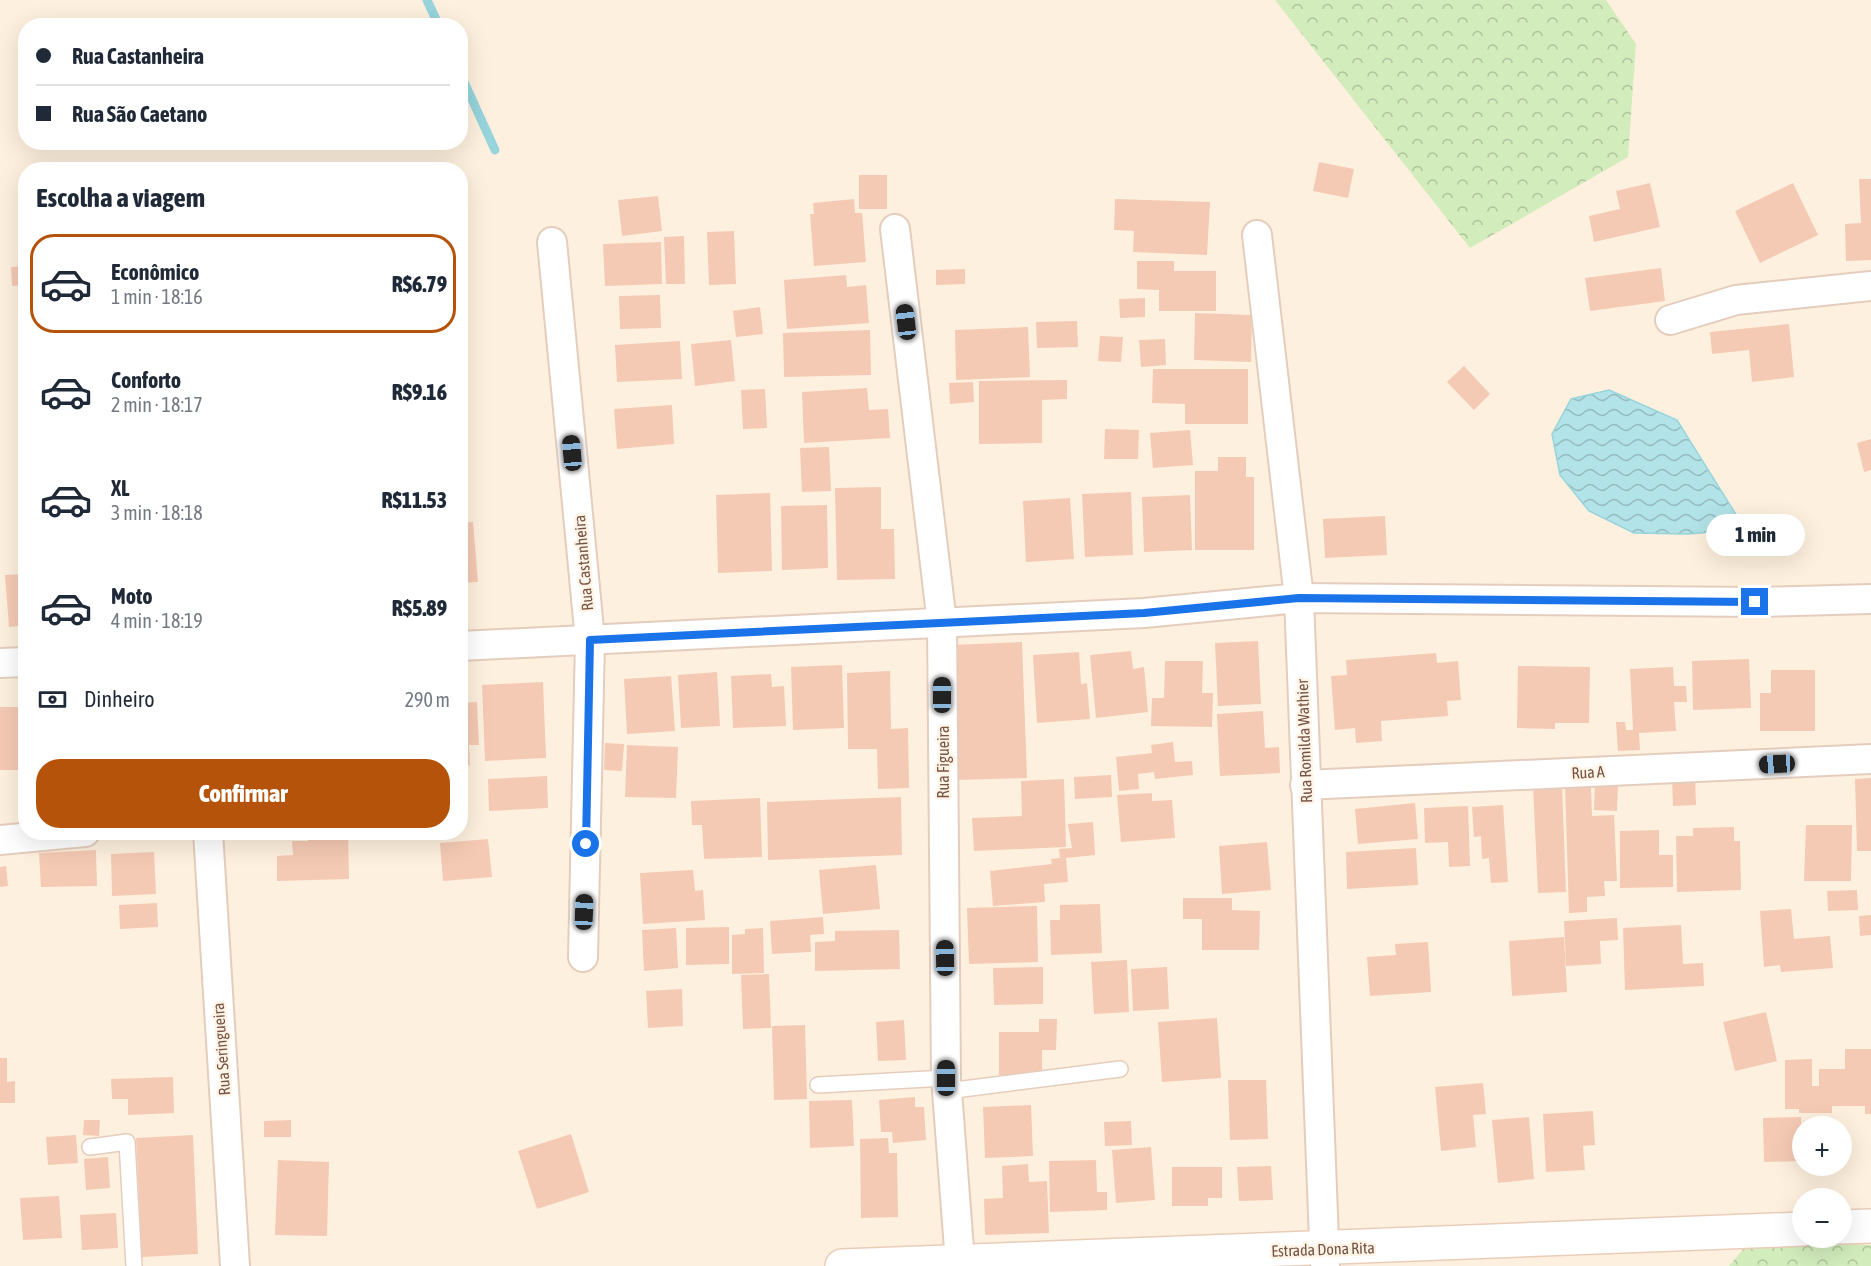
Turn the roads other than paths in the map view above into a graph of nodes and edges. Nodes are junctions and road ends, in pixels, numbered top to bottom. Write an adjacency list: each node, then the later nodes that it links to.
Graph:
1 (895, 229): 8 (street, Rua Figueira)
2 (1257, 234): 6 (street, Rua Romilda Wathier)
3 (552, 242): 9 (street, Rua Castanheira)
4 (1871, 286): 5 (street)
5 (1670, 320)
6 (1299, 598): 7 (street); 8 (street); 14 (street, Rua Romilda Wathier)
7 (1871, 599)
8 (942, 623): 9 (street); 20 (street, Rua Figueira)
9 (590, 640): 10 (street); 18 (street, Rua Castanheira)
10 (468, 646)
11 (18, 662): 12 (street)
12 (0, 663)
13 (1871, 759): 14 (street, Rua A)
14 (1305, 785): 26 (street, Rua Romilda Wathier)
15 (18, 838): 16 (street)
16 (0, 840)
17 (208, 840): 30 (street, Rua Seringueira)
18 (583, 957)
19 (1120, 1069): 20 (lane)
20 (946, 1084): 21 (lane); 27 (street, Rua Figueira)
21 (818, 1085)
22 (90, 1147): 29 (lane)
23 (1871, 1226): 24 (street)
24 (1852, 1227)
25 (1792, 1230): 26 (street, Estrada Dona Rita)
26 (1325, 1257): 27 (street, Estrada Dona Rita)
27 (960, 1262): 28 (street, Estrada Dona Rita)
28 (923, 1265): 31 (street, Estrada Dona Rita)
29 (134, 1266)
30 (235, 1266)
31 (842, 1266)

